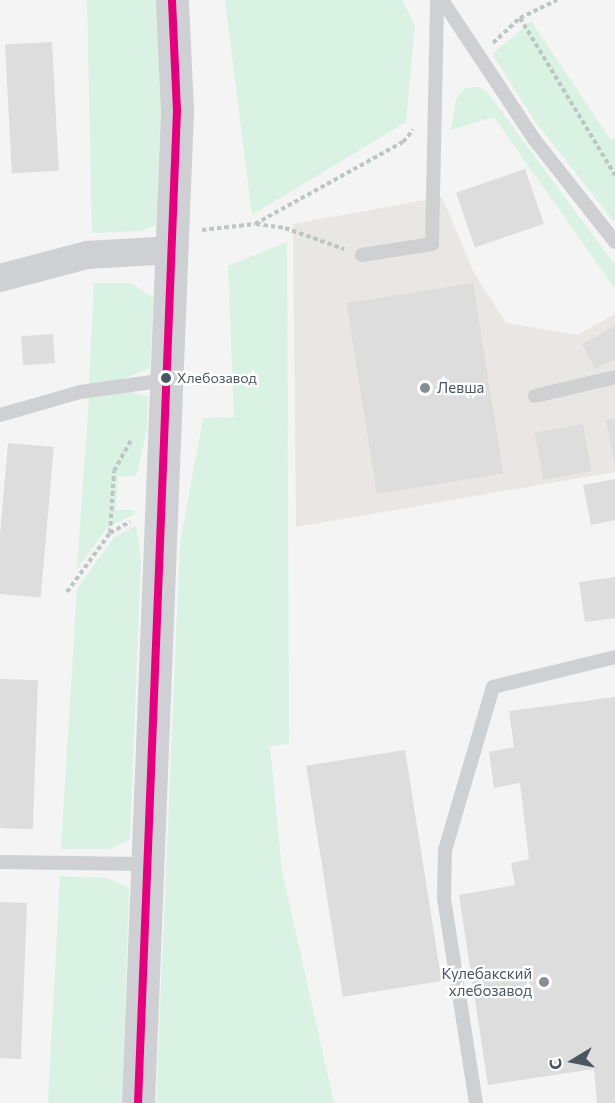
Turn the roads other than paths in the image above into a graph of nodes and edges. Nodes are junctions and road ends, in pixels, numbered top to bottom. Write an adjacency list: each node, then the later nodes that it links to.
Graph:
1 (172, 0): 4 (street)
2 (437, 0): 6 (lane)
3 (442, 0): 5 (lane)
4 (182, 241): 7 (street); 9 (street)
5 (615, 242)
6 (362, 255)
7 (0, 278)
8 (615, 377): 10 (lane)
9 (166, 380): 11 (lane); 14 (street)
10 (535, 396)
11 (0, 415)
12 (615, 657): 16 (lane)
13 (0, 862): 14 (lane)
14 (146, 864): 15 (street)
15 (138, 1103)
16 (476, 1103)

